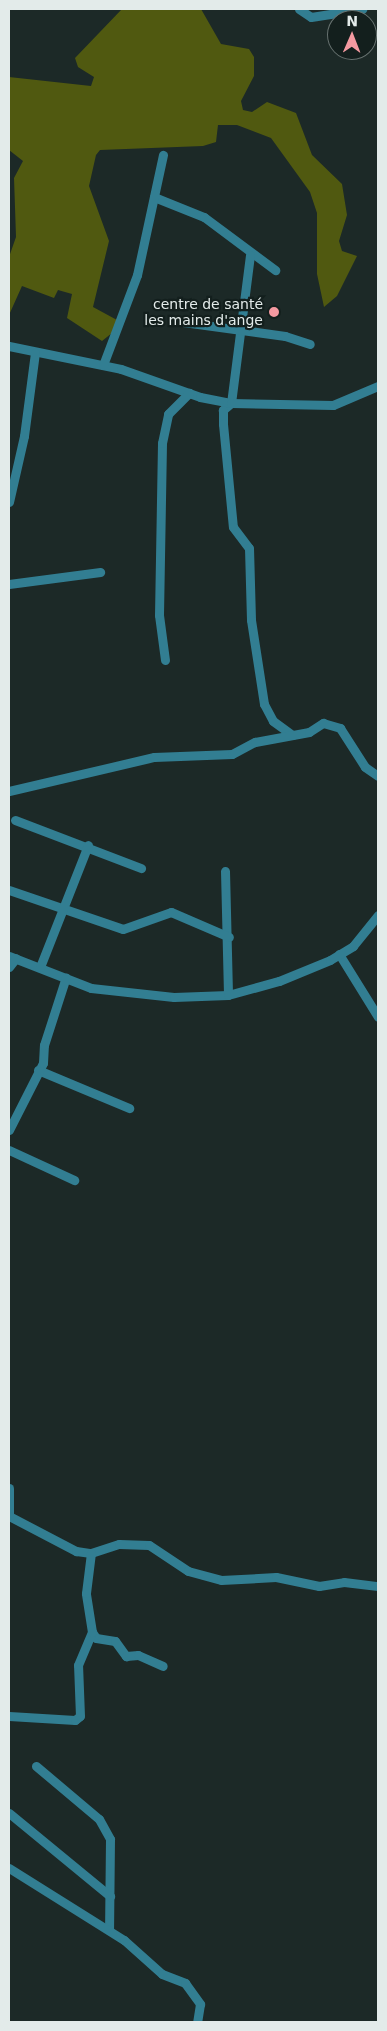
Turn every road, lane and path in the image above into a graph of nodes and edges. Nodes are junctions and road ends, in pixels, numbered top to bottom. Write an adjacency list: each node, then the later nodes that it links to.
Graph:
1 (299, 9): 2 (street)
2 (362, 9)
3 (163, 155): 4 (street)
4 (154, 197): 5 (street); 12 (street)
5 (250, 255): 6 (street); 8 (street)
6 (275, 270)
7 (184, 322): 8 (street)
8 (238, 330): 9 (street); 15 (street)
9 (310, 344)
10 (9, 346): 11 (street)
11 (35, 353): 12 (street); 16 (street)
12 (103, 365): 14 (street)
13 (378, 386): 15 (street)
14 (189, 393): 15 (street); 19 (street)
15 (231, 403): 20 (street)
16 (9, 502)
17 (100, 572): 18 (street)
18 (9, 584)
19 (165, 660)
20 (292, 735): 21 (street); 22 (street)
21 (378, 776)
22 (9, 791)
23 (15, 820): 24 (street)
24 (88, 844): 25 (street); 28 (street)
25 (141, 868)
26 (225, 871): 30 (street)
27 (9, 890): 28 (street)
28 (62, 908): 30 (street); 34 (street)
29 (378, 915): 31 (street)
30 (229, 937): 36 (street)
31 (339, 954): 36 (street); 37 (street)
32 (12, 957): 33 (street); 34 (street)
33 (9, 967)
34 (40, 967): 35 (street)
35 (66, 977): 36 (street); 38 (street)
36 (228, 994)
37 (378, 1018)
38 (38, 1070): 39 (street); 40 (street)
39 (129, 1108)
40 (9, 1130)
41 (9, 1150): 42 (street)
42 (74, 1180)
43 (9, 1488): 44 (street)
44 (9, 1516): 45 (street)
45 (91, 1553): 46 (street); 47 (street)
46 (378, 1586)
47 (92, 1632): 48 (street); 49 (street)
48 (163, 1666)
49 (9, 1716)
50 (36, 1766): 53 (street)
51 (9, 1813): 53 (street)
52 (9, 1868): 54 (street)
53 (110, 1896): 54 (street)
54 (109, 1930): 55 (street)
55 (197, 2022)

